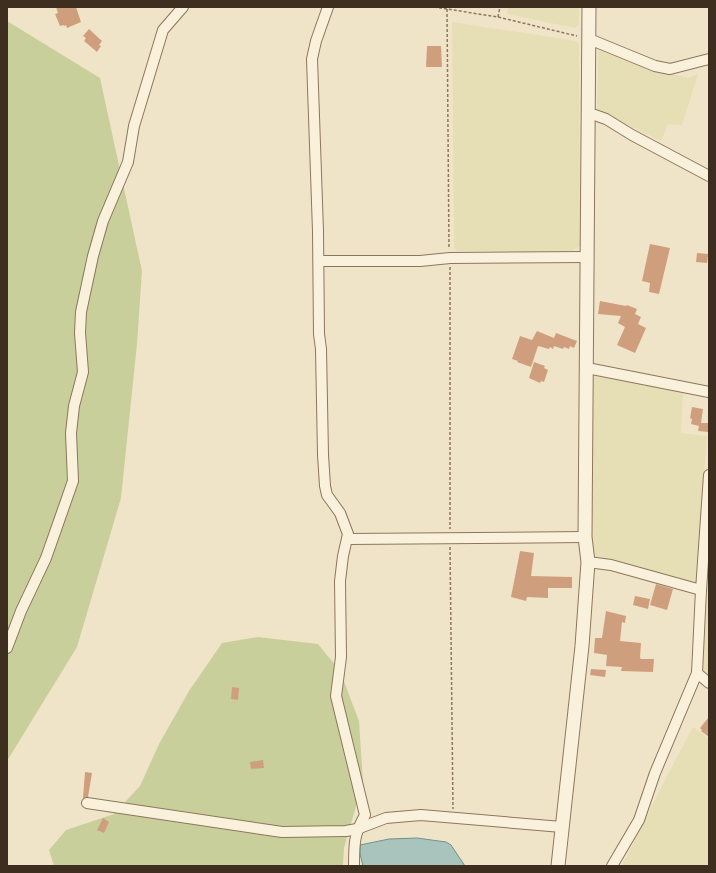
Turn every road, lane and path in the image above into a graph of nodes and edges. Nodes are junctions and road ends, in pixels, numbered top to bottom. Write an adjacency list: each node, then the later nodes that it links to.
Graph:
1 (183, 7): 25 (street)
2 (210, 7): 3 (path)
3 (217, 7)
4 (328, 7): 16 (street)
5 (434, 7): 8 (path)
6 (500, 7): 9 (path)
7 (589, 7): 10 (street)
8 (447, 9): 9 (path); 15 (path)
9 (498, 17): 10 (path)
10 (589, 39): 11 (street); 12 (street)
11 (709, 59)
12 (589, 113): 13 (street); 14 (street)
13 (709, 176)
14 (588, 257): 15 (street); 17 (street)
15 (450, 258): 16 (street); 21 (path)
16 (319, 261): 22 (street)
17 (587, 368): 18 (street); 20 (street)
18 (709, 392)
19 (709, 475): 24 (street)
20 (585, 537): 21 (street); 23 (street)
21 (450, 538): 22 (street); 29 (path)
22 (347, 539): 31 (street)
23 (588, 562): 24 (street); 30 (street)
24 (701, 590): 26 (street)
25 (7, 648)
26 (697, 673): 27 (street); 34 (street)
27 (709, 683)
28 (87, 803): 31 (street)
29 (453, 817): 30 (street); 31 (street)
30 (562, 827): 33 (street)
31 (357, 829): 32 (street)
32 (354, 866)
33 (558, 866)
34 (612, 866)

